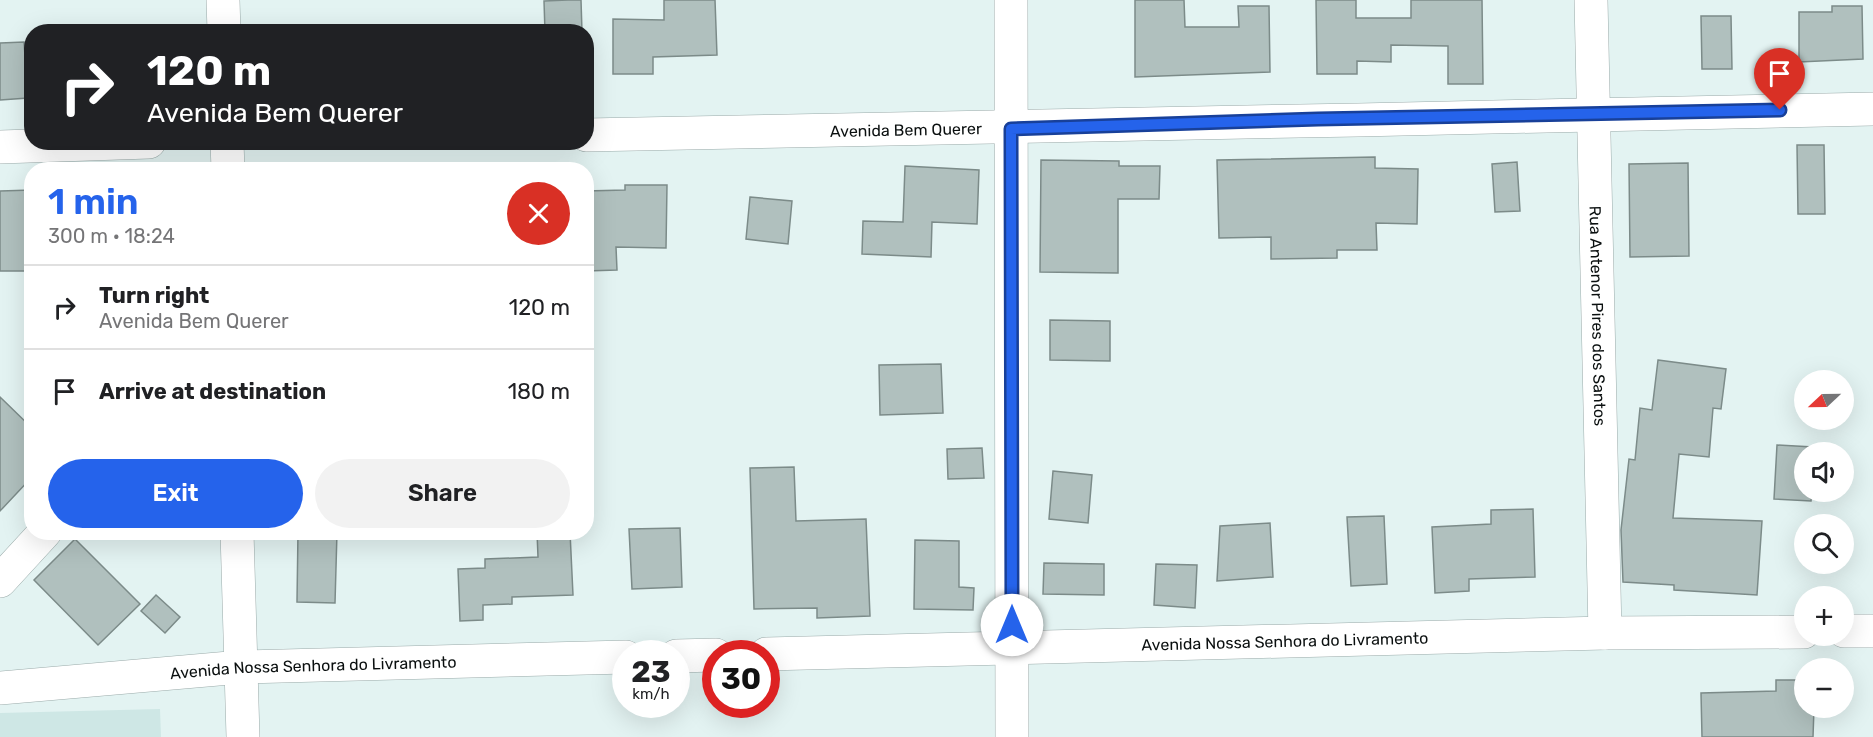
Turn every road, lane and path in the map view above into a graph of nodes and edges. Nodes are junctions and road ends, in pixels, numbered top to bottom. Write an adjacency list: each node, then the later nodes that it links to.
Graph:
1 (223, 0): 4 (street)
2 (1011, 0): 7 (street)
3 (1591, 0): 6 (street, Rua Antenor Pires dos Santos)
4 (224, 24)
5 (1873, 109): 6 (street, Avenida Bem Querer)
6 (1593, 114): 7 (street, Avenida Bem Querer); 17 (street, Rua Antenor Pires dos Santos)
7 (1011, 129): 8 (street, Avenida Bem Querer); 18 (street)
8 (594, 135)
9 (24, 146): 10 (street)
10 (0, 147)
11 (38, 540): 13 (street)
12 (237, 540): 21 (street)
13 (0, 581)
14 (1854, 631): 15 (street)
15 (1873, 631)
16 (1794, 632): 17 (street, Avenida Nossa Senhora do Livramento)
17 (1605, 633): 18 (street, Avenida Nossa Senhora do Livramento)
18 (1012, 648): 19 (street, Avenida Nossa Senhora do Livramento); 24 (street)
19 (780, 654)
20 (612, 657): 21 (street, Avenida Nossa Senhora do Livramento)
21 (241, 667): 22 (street, Avenida Nossa Senhora do Livramento); 23 (street)
22 (0, 688)
23 (243, 737)
24 (1012, 737)

